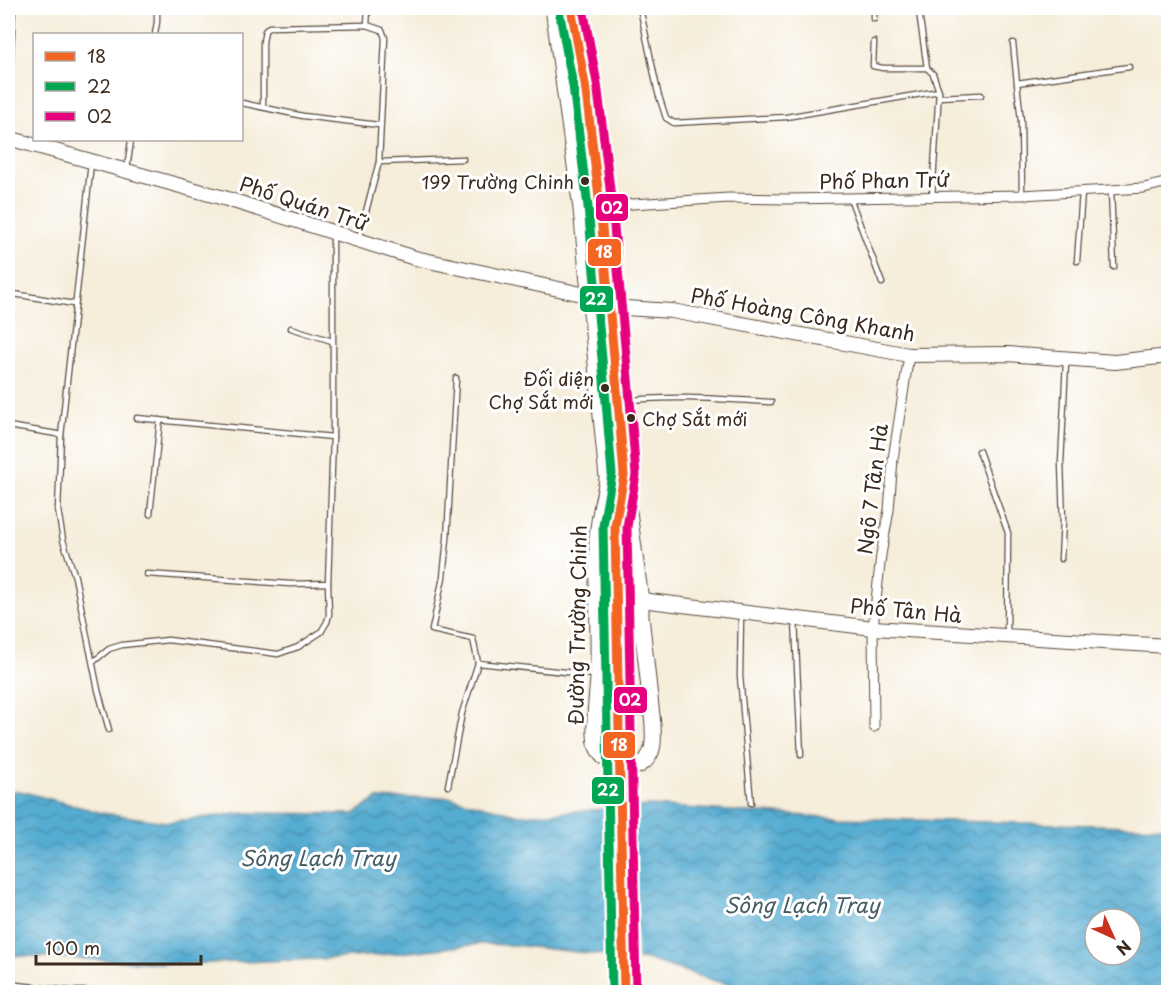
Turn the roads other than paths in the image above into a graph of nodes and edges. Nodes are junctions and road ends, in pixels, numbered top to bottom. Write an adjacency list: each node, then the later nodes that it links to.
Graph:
1 (13, 8): 16 (lane)
2 (157, 8): 11 (lane)
3 (368, 8): 10 (lane)
4 (553, 8): 42 (main road, Đường Trường Chinh)
5 (571, 8): 35 (main road, Đường Trường Chinh)
6 (640, 8): 18 (lane)
7 (874, 8): 9 (lane)
8 (919, 12): 15 (lane)
9 (874, 19)
10 (367, 25): 21 (lane); 22 (lane)
11 (154, 33)
12 (874, 42): 15 (lane)
13 (1013, 43): 17 (lane)
14 (1129, 67): 17 (lane)
15 (927, 68): 18 (lane)
16 (10, 74)
17 (1017, 83): 32 (lane)
18 (939, 94): 19 (lane); 33 (lane)
19 (981, 95)
20 (243, 103): 21 (lane)
21 (263, 107): 22 (lane)
22 (379, 125): 27 (lane)
23 (8, 138): 26 (street, Phố Quán Trữ)
24 (131, 141): 28 (lane)
25 (463, 159): 27 (lane)
26 (92, 160): 28 (street, Phố Quán Trữ); 43 (lane)
27 (379, 162): 37 (lane)
28 (127, 171): 36 (street, Phố Quán Trữ)
29 (1168, 182): 30 (street, Phố Phan Trứ)
30 (1111, 190): 31 (street, Phố Phan Trứ); 39 (lane)
31 (1082, 192): 32 (street, Phố Phan Trứ); 38 (lane)
32 (1022, 195): 33 (street, Phố Phan Trứ)
33 (932, 196): 34 (street, Phố Phan Trứ)
34 (850, 198): 35 (street, Phố Phan Trứ); 40 (lane)
35 (600, 206): 44 (main road, Đường Trường Chinh)
36 (333, 232): 37 (street, Phố Quán Trữ); 46 (lane)
37 (358, 241): 42 (street, Phố Quán Trữ)
38 (1077, 261)
39 (1114, 267)
40 (882, 283)
41 (8, 292): 43 (lane)
42 (591, 296): 60 (main road, Đường Trường Chinh)
43 (74, 304): 56 (lane)
44 (610, 307): 47 (street, Phố Hoàng Công Khanh); 51 (main road, Đường Trường Chinh)
45 (291, 328): 46 (lane)
46 (332, 341): 57 (lane)
47 (909, 355): 49 (street, Phố Hoàng Công Khanh); 69 (street, Ngõ 7 Tân Hà)
48 (1168, 356): 49 (street, Phố Hoàng Công Khanh)
49 (1067, 359): 63 (lane)
50 (456, 378): 73 (lane)
51 (618, 401): 52 (lane); 59 (main road, Đường Trường Chinh)
52 (771, 402)
53 (137, 418): 54 (lane)
54 (160, 420): 57 (lane); 61 (lane)
55 (8, 426): 56 (lane)
56 (61, 436): 72 (lane)
57 (333, 437): 65 (lane)
58 (979, 452): 70 (lane)
59 (624, 475): 62 (main road, Đường Trường Chinh); 66 (main road, Đường Trường Chinh)
60 (607, 480): 62 (main road, Đường Trường Chinh); 74 (main road, Đường Trường Chinh)
61 (150, 514)
62 (615, 526): 82 (main road, bridge)
63 (1061, 559)
64 (147, 574): 65 (lane)
65 (328, 583): 72 (lane)
66 (641, 600): 67 (street, Phố Tân Hà); 74 (main road, Đường Trường Chinh)
67 (742, 611): 68 (street, Phố Tân Hà); 79 (lane)
68 (795, 620): 69 (street, Phố Tân Hà); 77 (lane)
69 (873, 628): 70 (street, Phố Tân Hà); 75 (street, Ngõ 7 Tân Hà)
70 (1007, 638): 71 (street, Phố Tân Hà)
71 (1168, 646)
72 (93, 662): 76 (lane)
73 (478, 663): 74 (lane); 78 (lane)
74 (598, 675)
75 (874, 727)
76 (109, 730)
77 (801, 755)
78 (448, 786)
79 (751, 803)
80 (8, 984): 81 (lane)
81 (149, 993)
82 (624, 993)

